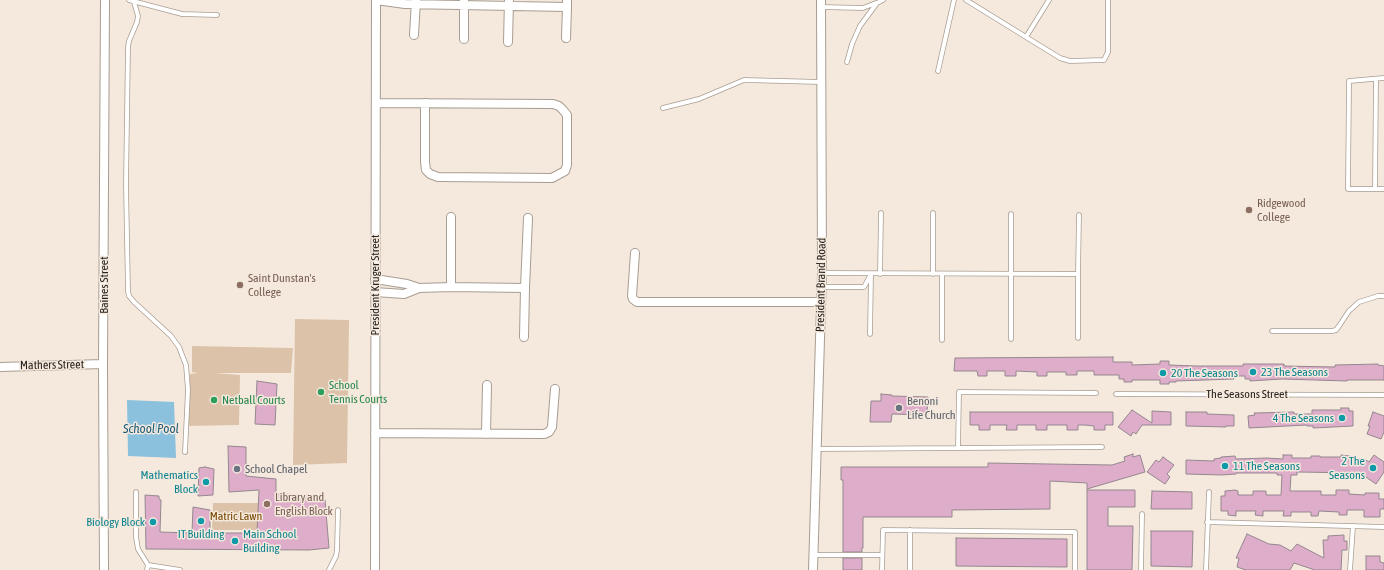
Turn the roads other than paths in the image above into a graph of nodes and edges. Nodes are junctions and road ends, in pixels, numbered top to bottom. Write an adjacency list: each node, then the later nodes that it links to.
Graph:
1 (105, 0): 61 (street, Baines Street)
2 (129, 0): 10 (lane)
3 (376, 0): 11 (street); 28 (street, President Kruger Street)
4 (871, 0): 12 (lane)
5 (883, 0): 12 (lane)
6 (954, 0): 24 (lane)
7 (966, 0): 19 (lane)
8 (1049, 0): 19 (lane)
9 (1108, 0): 19 (lane)
10 (134, 2): 17 (lane); 73 (lane)
11 (416, 2): 13 (street); 18 (street)
12 (877, 2): 16 (lane); 23 (lane)
13 (464, 3): 14 (street); 21 (street)
14 (509, 3): 15 (street); 22 (street)
15 (567, 4): 20 (street)
16 (821, 4): 27 (street, President Brand Road)
17 (218, 15)
18 (414, 35)
19 (1026, 37)
20 (566, 38)
21 (464, 39)
22 (508, 42)
23 (847, 62)
24 (938, 71)
25 (1384, 78): 26 (lane)
26 (1376, 79): 31 (lane); 31 (lane)
27 (822, 82): 30 (lane); 40 (street, President Brand Road)
28 (376, 103): 29 (street); 47 (street, President Kruger Street)
29 (425, 103): 29 (street)
30 (663, 108)
31 (1375, 189): 32 (lane)
32 (1384, 189)
33 (881, 213): 42 (lane)
34 (933, 213): 43 (lane)
35 (1011, 214): 45 (lane)
36 (1079, 215): 46 (lane)
37 (451, 217): 48 (street)
38 (528, 218): 51 (street)
39 (635, 253): 54 (street)
40 (822, 273): 41 (lane); 49 (street, President Brand Road)
41 (871, 274): 42 (lane); 49 (lane); 56 (lane)
42 (880, 274): 43 (lane)
43 (933, 274): 44 (lane)
44 (942, 274): 45 (lane); 60 (lane)
45 (1011, 274): 46 (lane); 59 (lane)
46 (1078, 274): 58 (lane)
47 (375, 279): 50 (street); 52 (street, President Kruger Street)
48 (451, 287): 50 (street); 51 (street)
49 (821, 287): 54 (street, President Brand Road)
50 (419, 288): 52 (street)
51 (525, 288): 57 (street)
52 (375, 292): 68 (street, President Kruger Street)
53 (1384, 296): 55 (lane)
54 (821, 302): 72 (street, President Brand Road)
55 (1272, 332)
56 (870, 334)
57 (524, 337)
58 (1078, 338)
59 (1011, 339)
60 (942, 340)
61 (103, 364): 62 (street, Mathers Street); 85 (street, Baines Street)
62 (0, 367)
63 (487, 385): 69 (street)
64 (555, 389): 69 (street)
65 (1096, 393): 71 (lane)
66 (1116, 394): 67 (lane, The Seasons Street)
67 (1384, 395)
68 (375, 432): 69 (street); 88 (street, President Kruger Street)
69 (486, 434)
70 (1102, 447): 71 (lane)
71 (958, 448): 72 (lane)
72 (817, 449): 82 (street, President Brand Road)
73 (185, 452)
74 (136, 492): 84 (lane)
75 (1209, 492): 78 (lane)
76 (338, 510): 87 (lane)
77 (1142, 514): 93 (lane)
78 (1208, 522): 79 (lane); 94 (lane)
79 (1353, 526): 80 (lane); 95 (lane)
80 (1384, 527)
81 (910, 530): 83 (lane); 91 (lane); 92 (lane)
82 (814, 555): 83 (lane); 89 (street, President Brand Road)
83 (882, 555): 90 (lane)
84 (148, 568): 86 (lane)
85 (104, 570)
86 (180, 570)
87 (329, 570)
88 (375, 570)
89 (813, 570)
90 (882, 570)
91 (910, 570)
92 (1075, 570)
93 (1141, 570)
94 (1206, 570)
95 (1350, 570)

